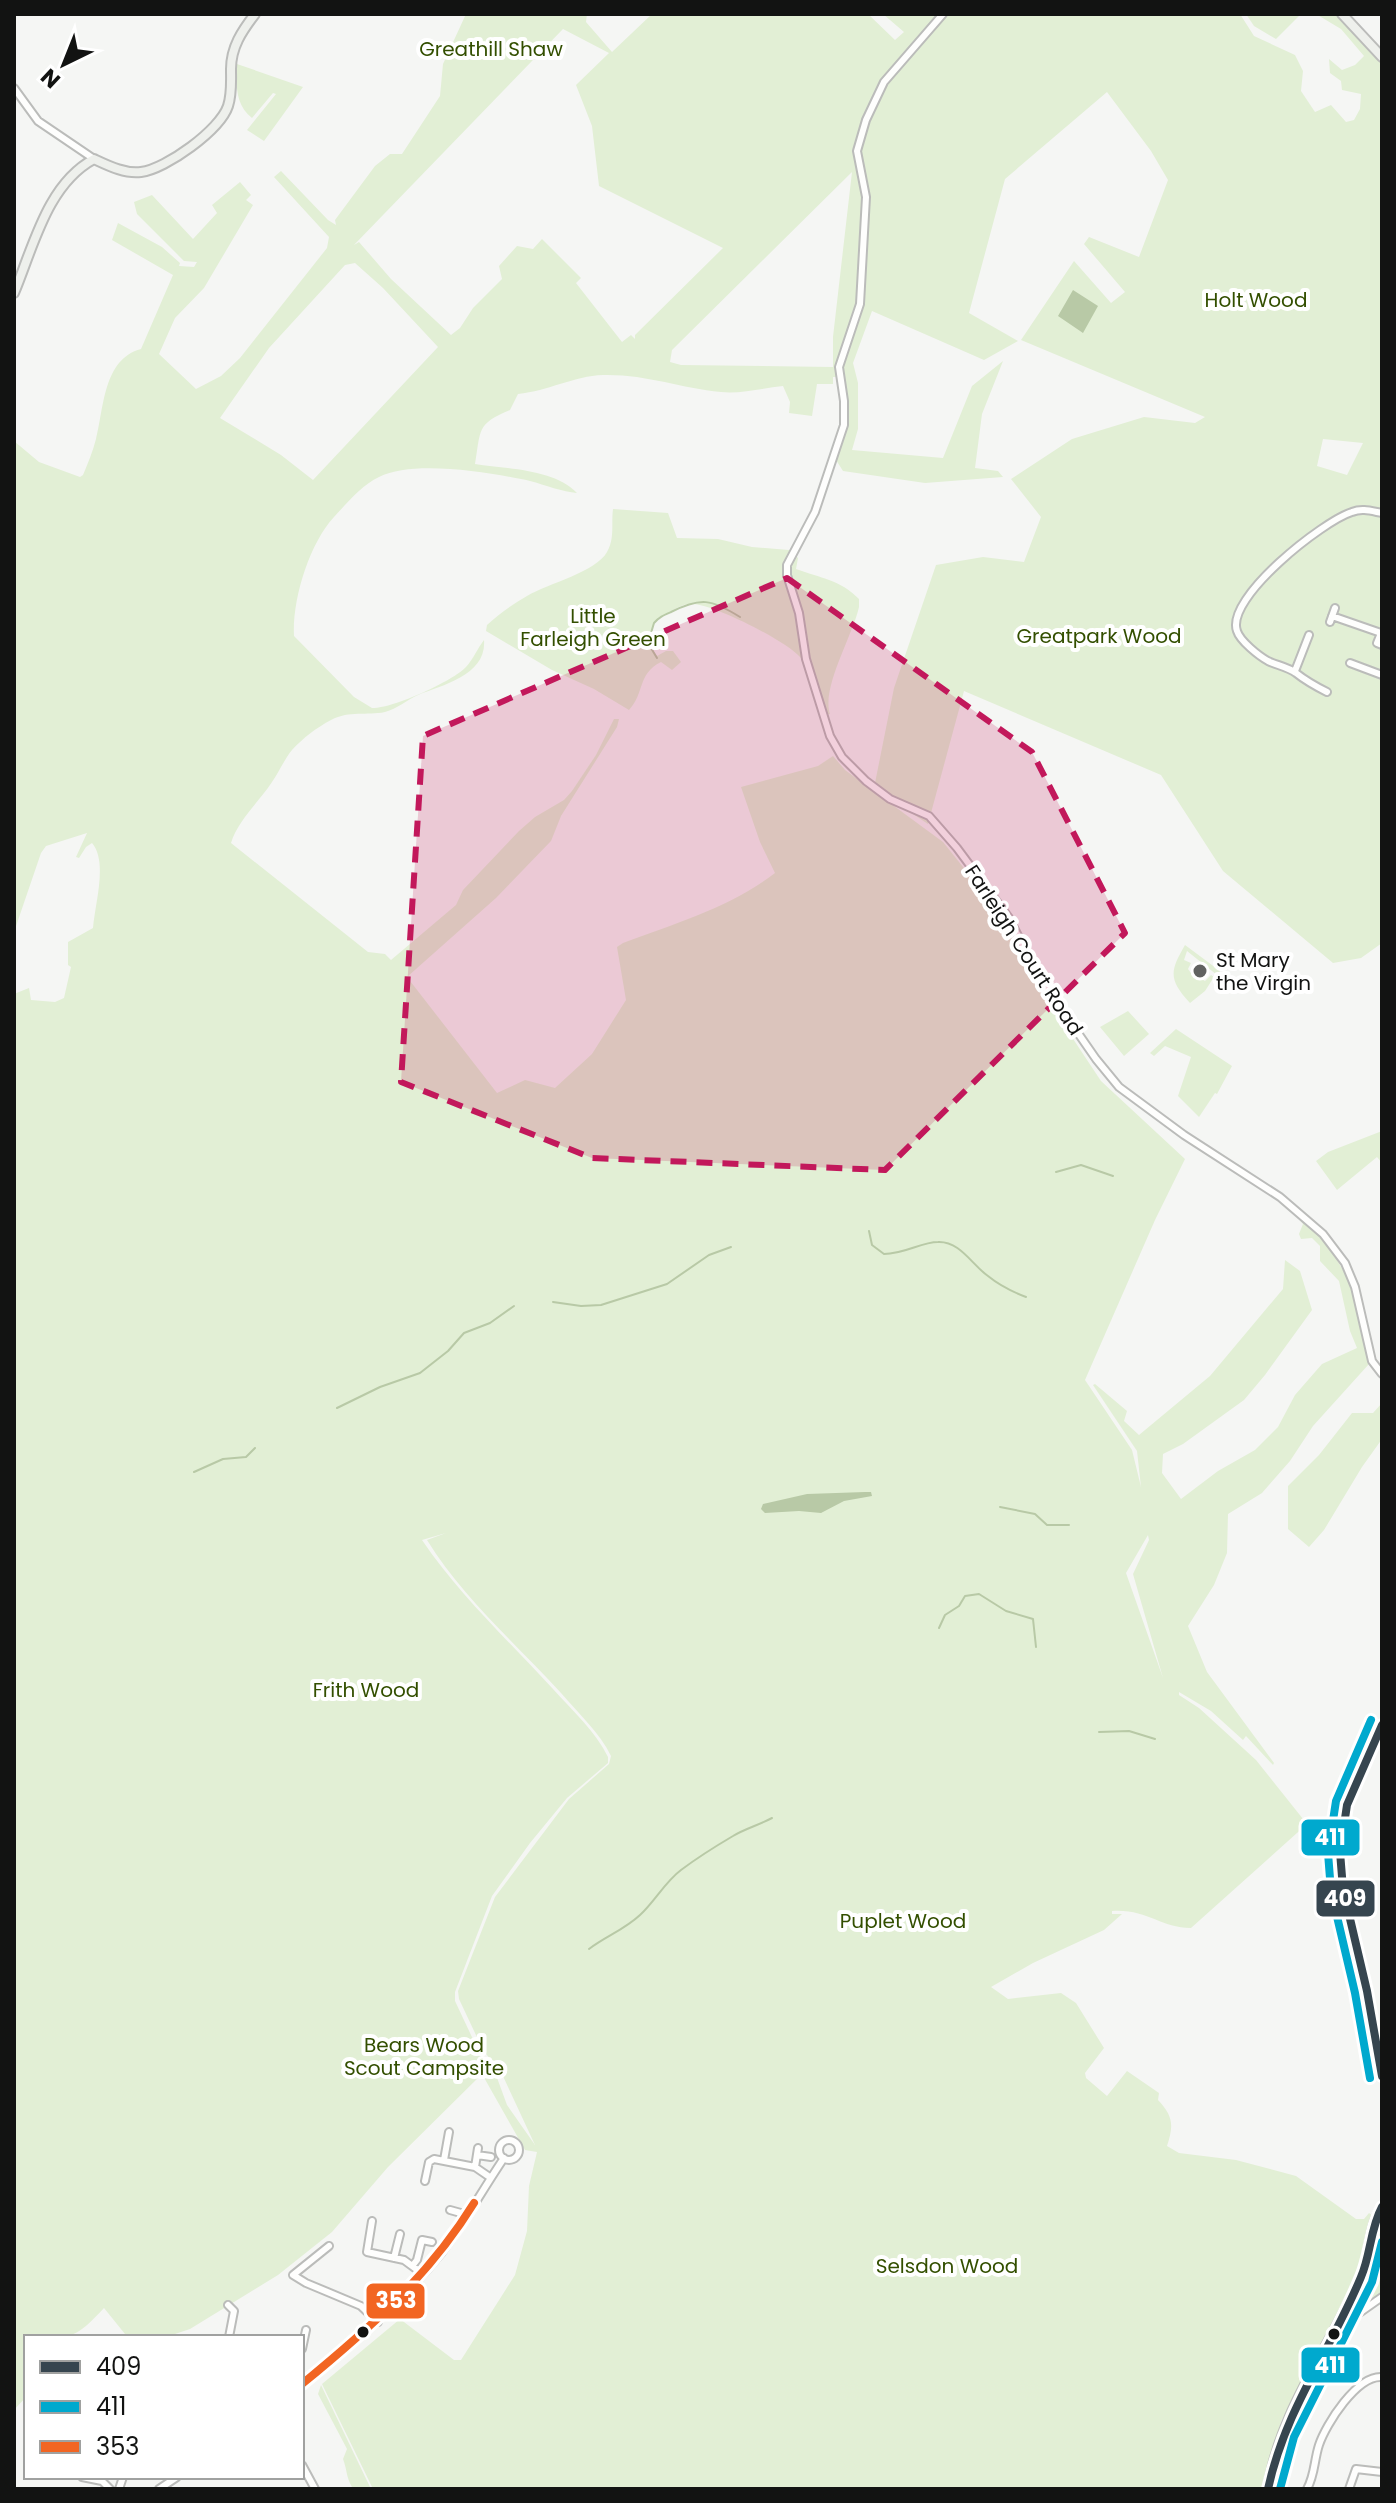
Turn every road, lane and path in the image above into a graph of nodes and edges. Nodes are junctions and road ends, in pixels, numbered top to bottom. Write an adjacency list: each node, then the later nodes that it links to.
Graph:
1 (255, 14): 7 (street)
2 (943, 14): 20 (street, Farleigh Court Road)
3 (1342, 14): 4 (street)
4 (1382, 57)
5 (14, 88): 6 (street)
6 (79, 150): 7 (street); 8 (street)
7 (94, 159): 8 (street)
8 (81, 166): 9 (street)
9 (14, 293)
10 (1382, 513): 17 (street)
11 (1332, 615): 12 (street)
12 (1382, 631): 14 (street)
13 (1309, 635): 17 (street)
14 (1382, 645)
15 (1350, 663): 18 (street)
16 (1382, 664): 18 (street)
17 (1295, 671): 19 (street)
18 (1380, 674)
19 (1327, 692)
20 (1382, 1374)
21 (1382, 1725): 22 (street)
22 (1382, 2076)
23 (449, 2132): 26 (street)
24 (491, 2157): 27 (street)
25 (504, 2158): 28 (street)
26 (444, 2160): 27 (street); 29 (street)
27 (475, 2167): 28 (street)
28 (491, 2178): 32 (street)
29 (425, 2181)
30 (1382, 2207): 46 (street)
31 (450, 2210): 32 (street)
32 (468, 2215): 40 (street)
33 (372, 2221): 37 (street)
34 (400, 2234): 37 (street)
35 (432, 2242): 39 (street)
36 (329, 2246): 41 (street)
37 (391, 2258): 38 (street); 39 (street)
38 (379, 2264)
39 (413, 2265): 40 (street)
40 (423, 2274): 45 (street)
41 (336, 2295): 43 (street); 45 (street)
42 (1382, 2297): 46 (street)
43 (327, 2302)
44 (228, 2305): 48 (street)
45 (378, 2322): 51 (street)
46 (1338, 2328): 57 (street)
47 (306, 2330): 49 (street)
48 (229, 2335)
49 (304, 2340)
50 (1382, 2377): 58 (street)
51 (304, 2379)
52 (304, 2469): 56 (street)
53 (1382, 2472): 59 (street)
54 (91, 2479): 55 (street)
55 (110, 2489)
56 (315, 2489)
57 (1268, 2489)
58 (1307, 2489)
59 (1349, 2489)

